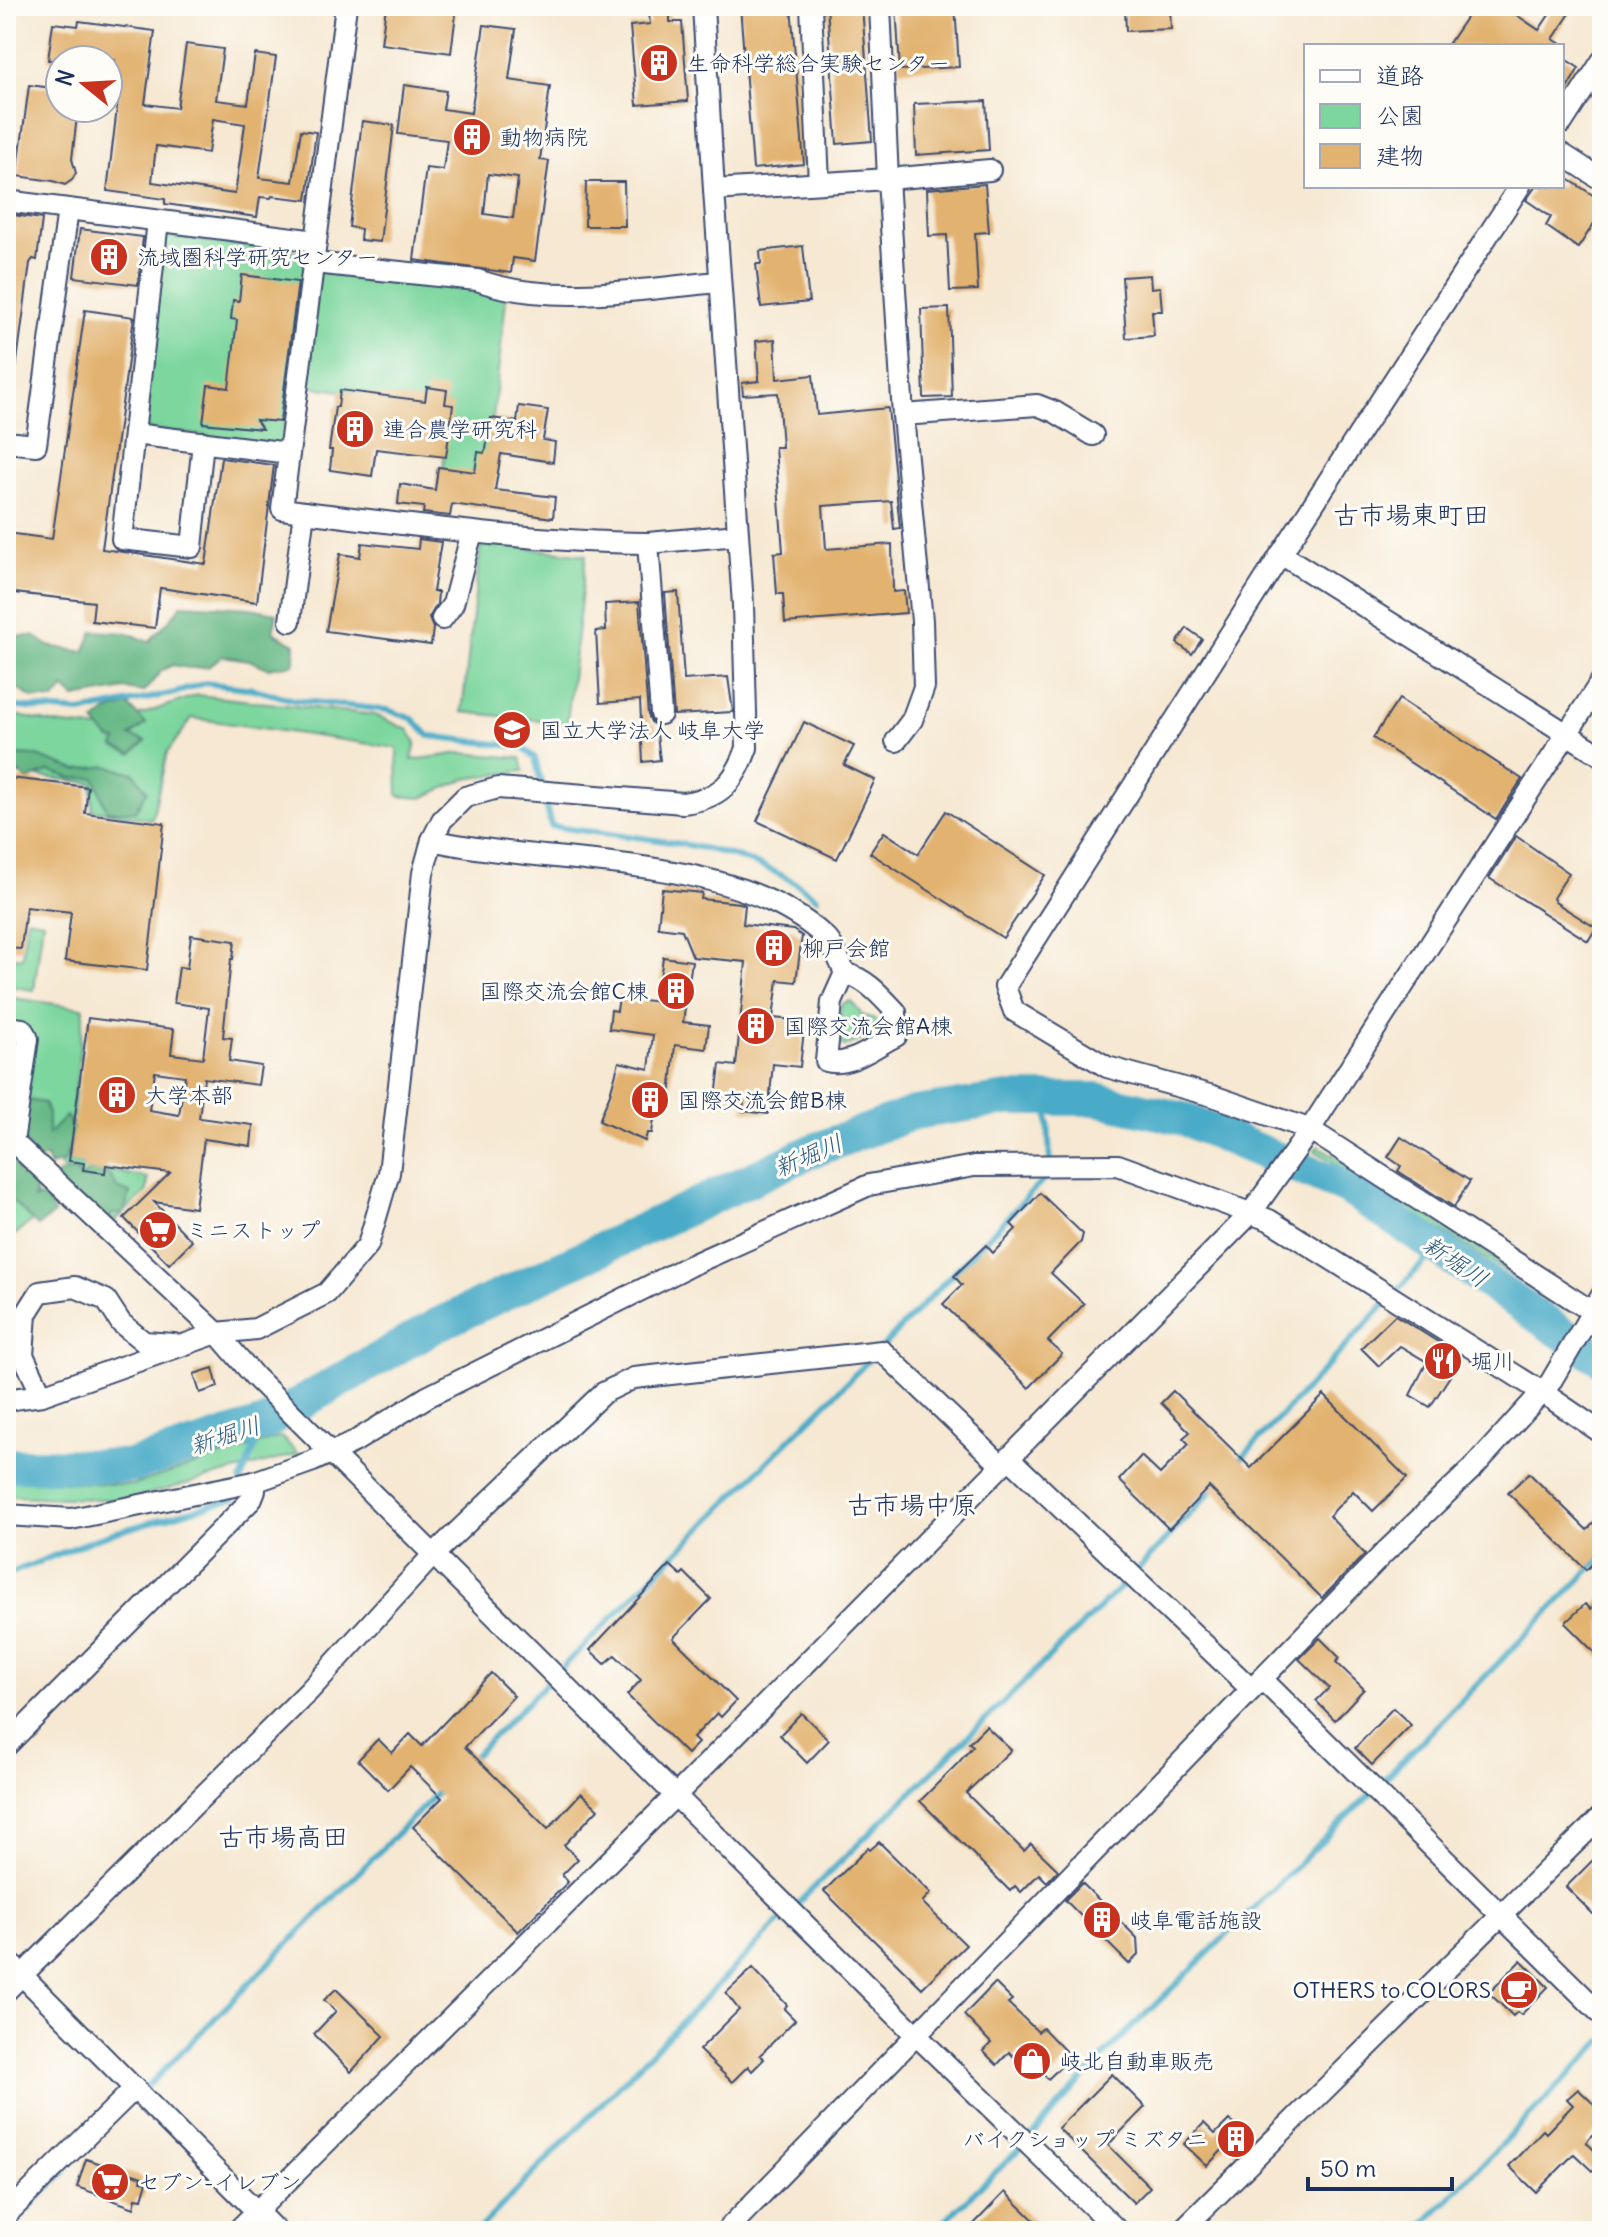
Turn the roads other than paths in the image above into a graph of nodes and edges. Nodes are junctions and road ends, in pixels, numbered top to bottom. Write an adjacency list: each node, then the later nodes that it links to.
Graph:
1 (346, 6): 17 (street)
2 (703, 6): 13 (street)
3 (811, 6): 11 (street)
4 (880, 6): 9 (street)
5 (1602, 61): 6 (street)
6 (1564, 120)
7 (1564, 155): 10 (street)
8 (990, 170): 9 (street)
9 (888, 179): 11 (street); 20 (street)
10 (1602, 180)
11 (819, 183): 13 (street)
12 (1519, 188): 30 (street)
13 (714, 190): 19 (street)
14 (6, 201): 15 (street)
15 (68, 209): 16 (street); 23 (street)
16 (158, 221): 17 (street); 21 (street)
17 (316, 241): 18 (street)
18 (314, 263): 19 (street); 25 (street)
19 (720, 282): 28 (street)
20 (903, 415): 22 (street); 36 (street)
21 (134, 434): 24 (street); 24 (street)
22 (1093, 435)
23 (6, 442)
24 (203, 442): 25 (street)
25 (289, 453): 26 (street)
26 (304, 512): 27 (street); 32 (street)
27 (472, 532): 29 (street); 31 (street)
28 (738, 535): 29 (street); 38 (street)
29 (648, 543): 34 (street)
30 (1281, 554): 35 (street); 41 (street)
31 (442, 619)
32 (290, 621)
33 (1602, 680): 35 (street)
34 (661, 714)
35 (1568, 733): 37 (street); 41 (street)
36 (896, 741)
37 (1602, 756)
38 (432, 840): 39 (street); 45 (street)
39 (845, 973): 39 (street)
40 (6, 1027): 42 (street)
41 (1307, 1133): 43 (street); 44 (street)
42 (9, 1138): 45 (street)
43 (1254, 1208): 47 (street); 51 (street); 52 (street)
44 (1595, 1312): 47 (street)
45 (217, 1333): 46 (street); 51 (street)
46 (183, 1344): 48 (street); 48 (street)
47 (1546, 1388): 50 (street); 56 (street)
48 (42, 1395): 49 (street)
49 (6, 1400)
50 (1602, 1433)
51 (329, 1450): 53 (street); 55 (street)
52 (1005, 1461): 55 (street); 56 (street); 58 (street)
53 (254, 1482): 54 (street); 57 (street)
54 (6, 1515)
55 (433, 1555): 58 (street); 62 (street)
56 (1257, 1684): 60 (street); 65 (street)
57 (6, 1746)
58 (677, 1794): 65 (street); 67 (street)
59 (1602, 1816): 60 (street)
60 (1503, 1916): 64 (street); 73 (street)
61 (6, 1959): 62 (street)
62 (22, 1975): 63 (street); 66 (street)
63 (6, 1991)
64 (1602, 2015)
65 (915, 2034): 71 (street); 72 (street)
66 (135, 2088): 67 (street); 68 (street)
67 (256, 2211): 69 (street); 70 (street)
68 (6, 2215)
69 (237, 2231)
70 (276, 2231)
71 (726, 2231)
72 (1118, 2231)
73 (1181, 2231)

